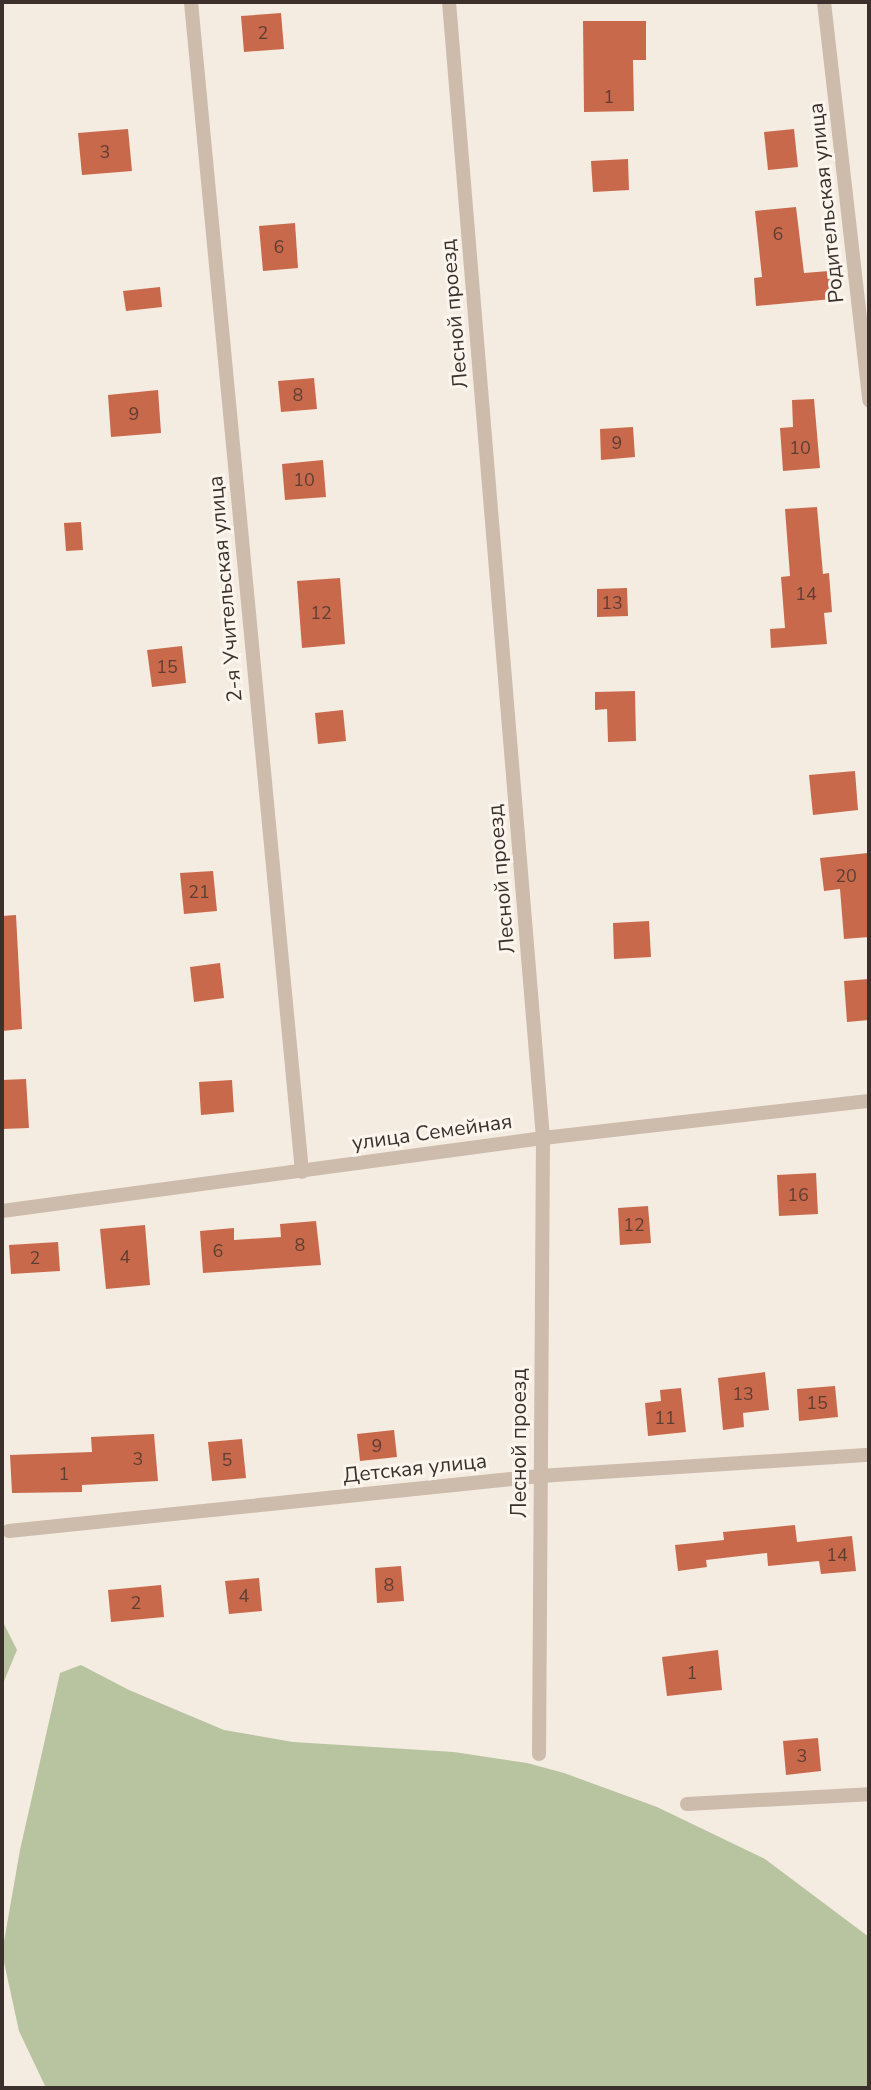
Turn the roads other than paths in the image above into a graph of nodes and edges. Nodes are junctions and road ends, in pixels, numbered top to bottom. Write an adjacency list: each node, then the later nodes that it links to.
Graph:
1 (191, 2): 7 (street, 2-я Учительская улица)
2 (449, 2): 6 (street, Лесной проезд)
3 (824, 2): 4 (street, Родительская улица)
4 (869, 400)
5 (869, 1101): 6 (street, улица Семейная)
6 (543, 1138): 7 (street, улица Семейная); 10 (street, Лесной проезд)
7 (302, 1172): 8 (street, улица Семейная)
8 (2, 1212)
9 (869, 1455): 10 (street, Детская улица)
10 (540, 1476): 11 (street, Детская улица); 12 (street, Лесной проезд)
11 (9, 1531)
12 (539, 1754)
13 (869, 1794): 14 (street)
14 (687, 1804)

